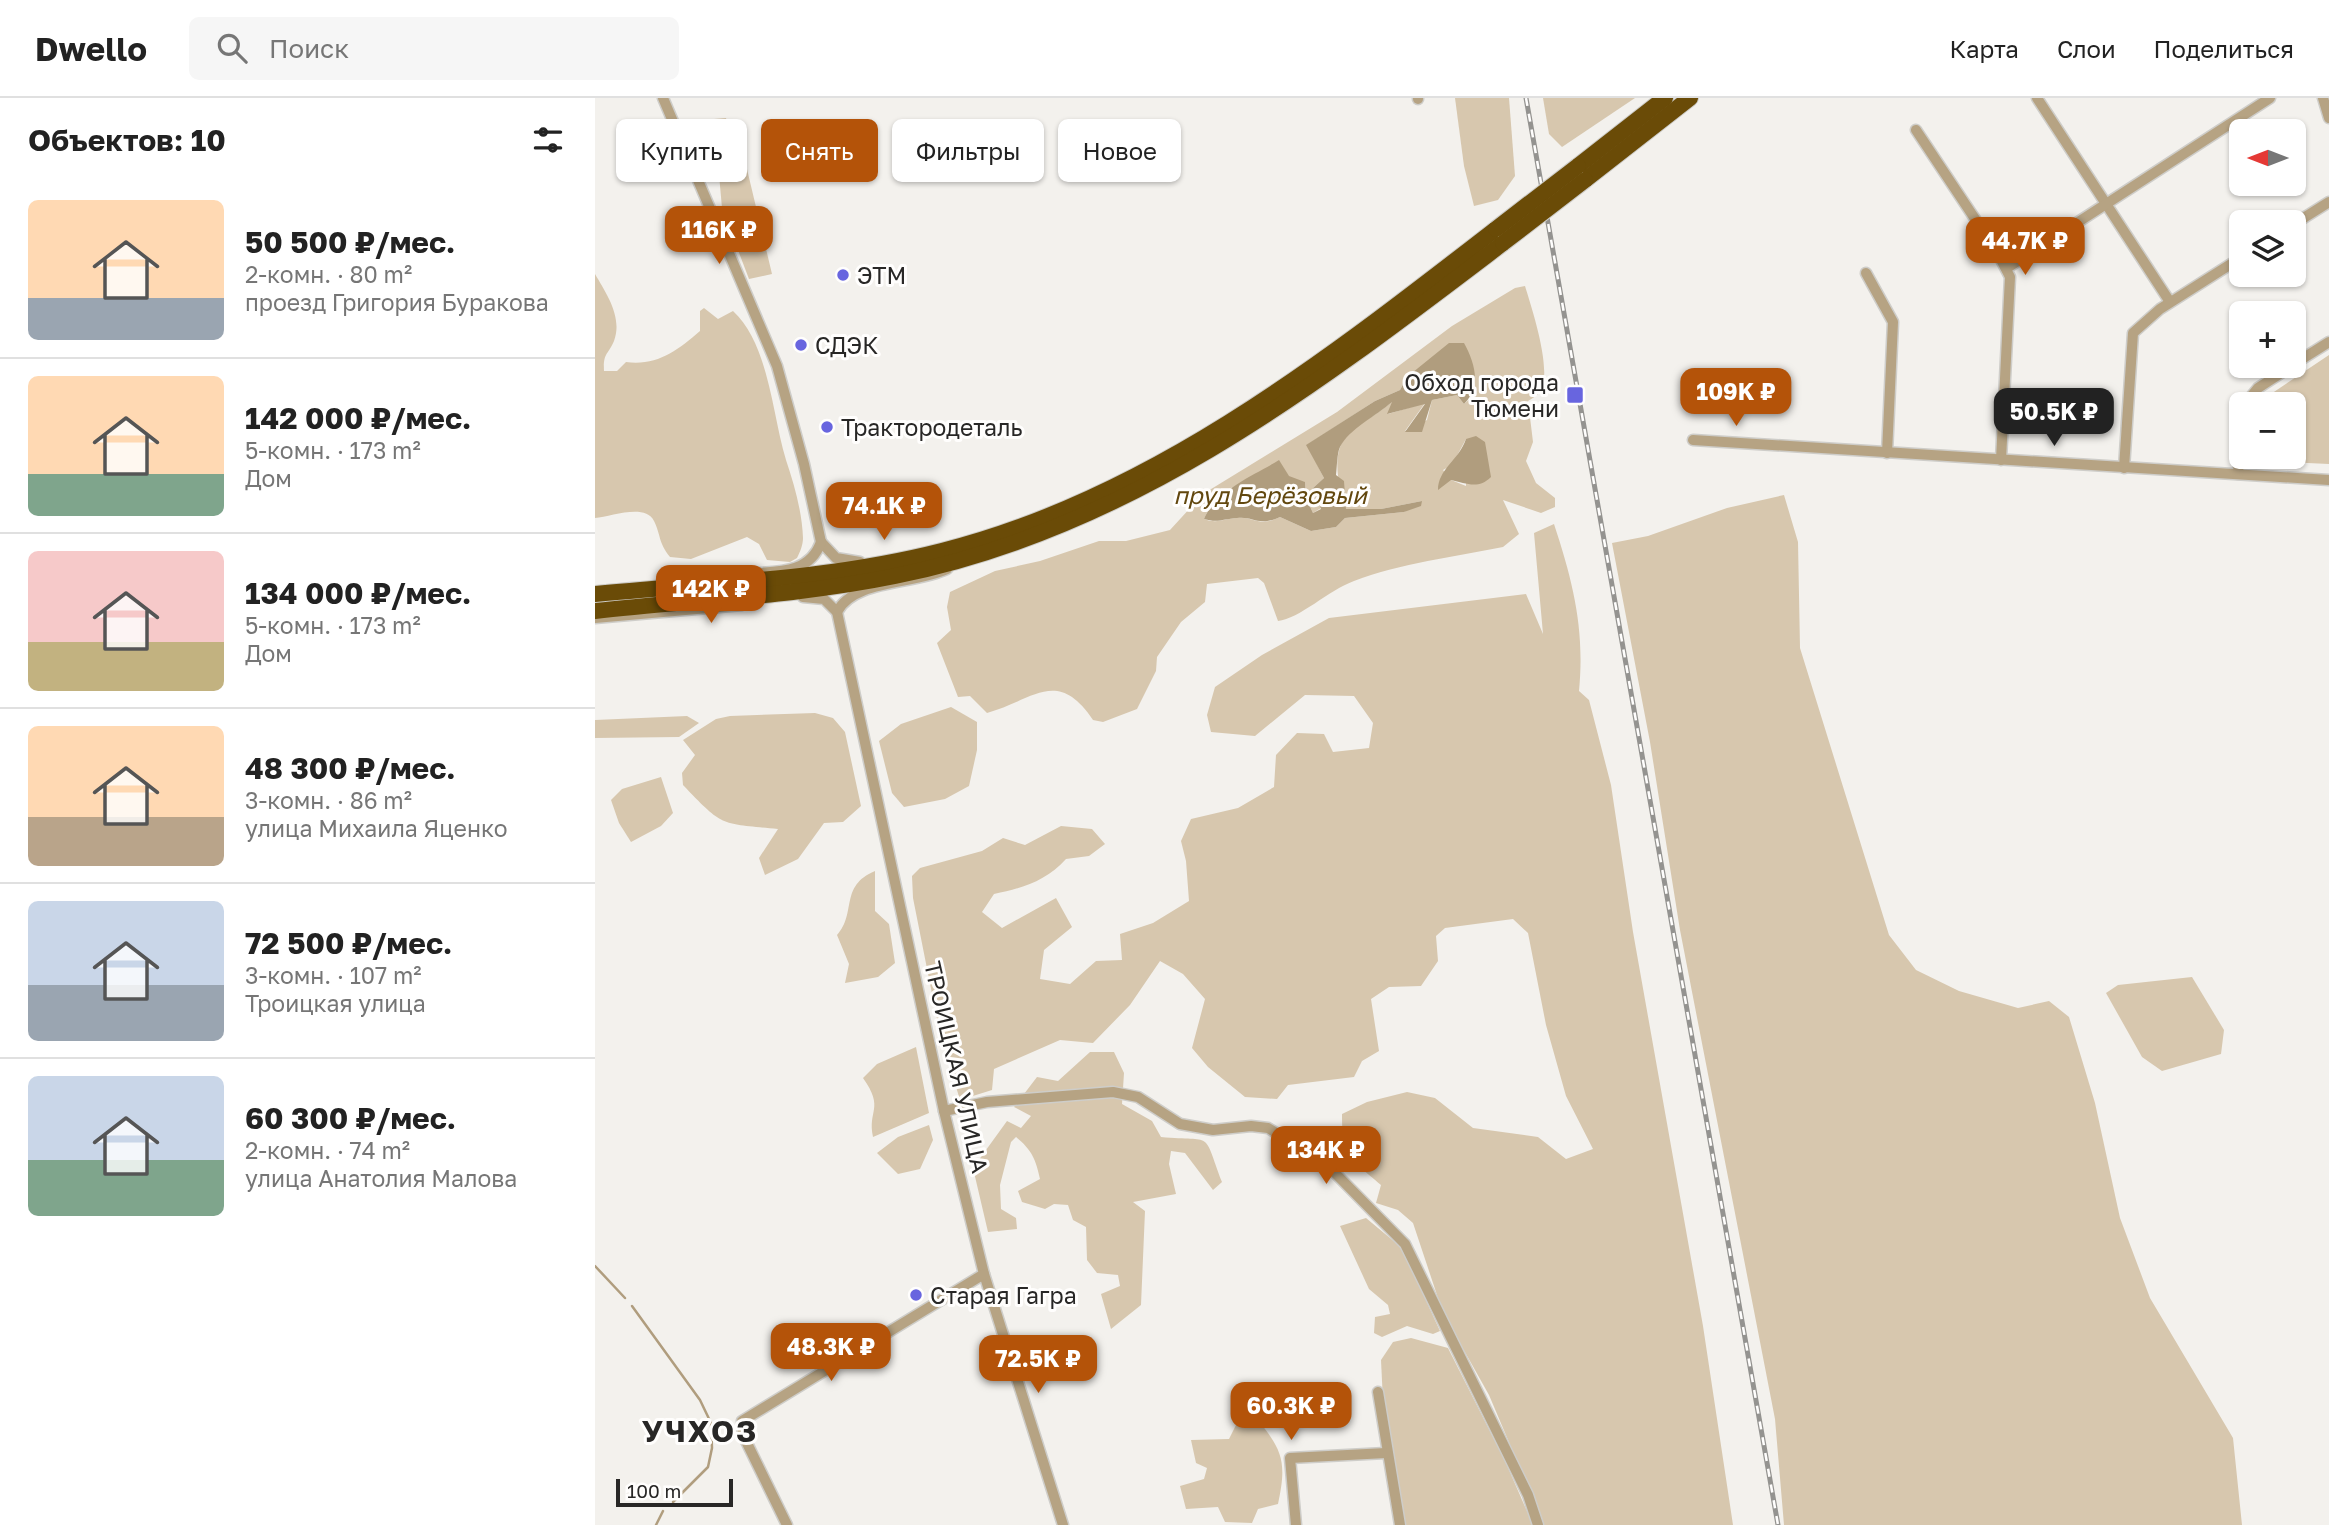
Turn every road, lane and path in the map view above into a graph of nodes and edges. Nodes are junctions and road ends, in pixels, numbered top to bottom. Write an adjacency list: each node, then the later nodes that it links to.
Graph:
1 (663, 98): 29 (street)
2 (1665, 98): 9 (highway)
3 (1690, 98): 9 (highway)
4 (2037, 98): 11 (street)
5 (2270, 98): 11 (street)
6 (2323, 98): 7 (street)
7 (2329, 118)
8 (1916, 130): 15 (street)
9 (1581, 173): 13 (highway, bridge)
10 (2329, 202): 12 (street)
11 (2105, 204): 15 (street); 17 (street)
12 (2306, 216)
13 (1500, 236): 30 (highway); 31 (highway)
14 (2229, 265): 17 (street)
15 (2007, 268): 24 (street)
16 (1866, 273): 23 (street)
17 (2170, 302): 25 (street)
18 (2329, 342): 19 (street)
19 (2306, 357)
20 (2273, 378): 21 (street)
21 (2255, 392)
22 (1693, 440): 23 (street)
23 (1887, 453): 24 (street)
24 (2001, 460): 25 (street)
25 (2124, 468): 27 (street)
26 (2238, 469): 27 (street)
27 (2238, 474): 28 (street)
28 (2329, 480)
29 (821, 542): 30 (street); 32 (street)
30 (942, 551): 32 (highway)
31 (971, 557): 34 (highway); 35 (street)
32 (685, 586): 33 (highway)
33 (595, 594)
34 (595, 611)
35 (837, 612): 36 (street); 37 (street, ТРОИЦКАЯ УЛИЦА)
36 (595, 618)
37 (944, 1111): 38 (street, ТРОИЦКАЯ УЛИЦА); 45 (street)
38 (984, 1274): 41 (street); 42 (street, ТРОИЦКАЯ УЛИЦА)
39 (1378, 1392): 40 (street)
40 (1386, 1453): 43 (street); 44 (street)
41 (787, 1525)
42 (1063, 1525)
43 (1296, 1525)
44 (1400, 1525)
45 (1538, 1525)

